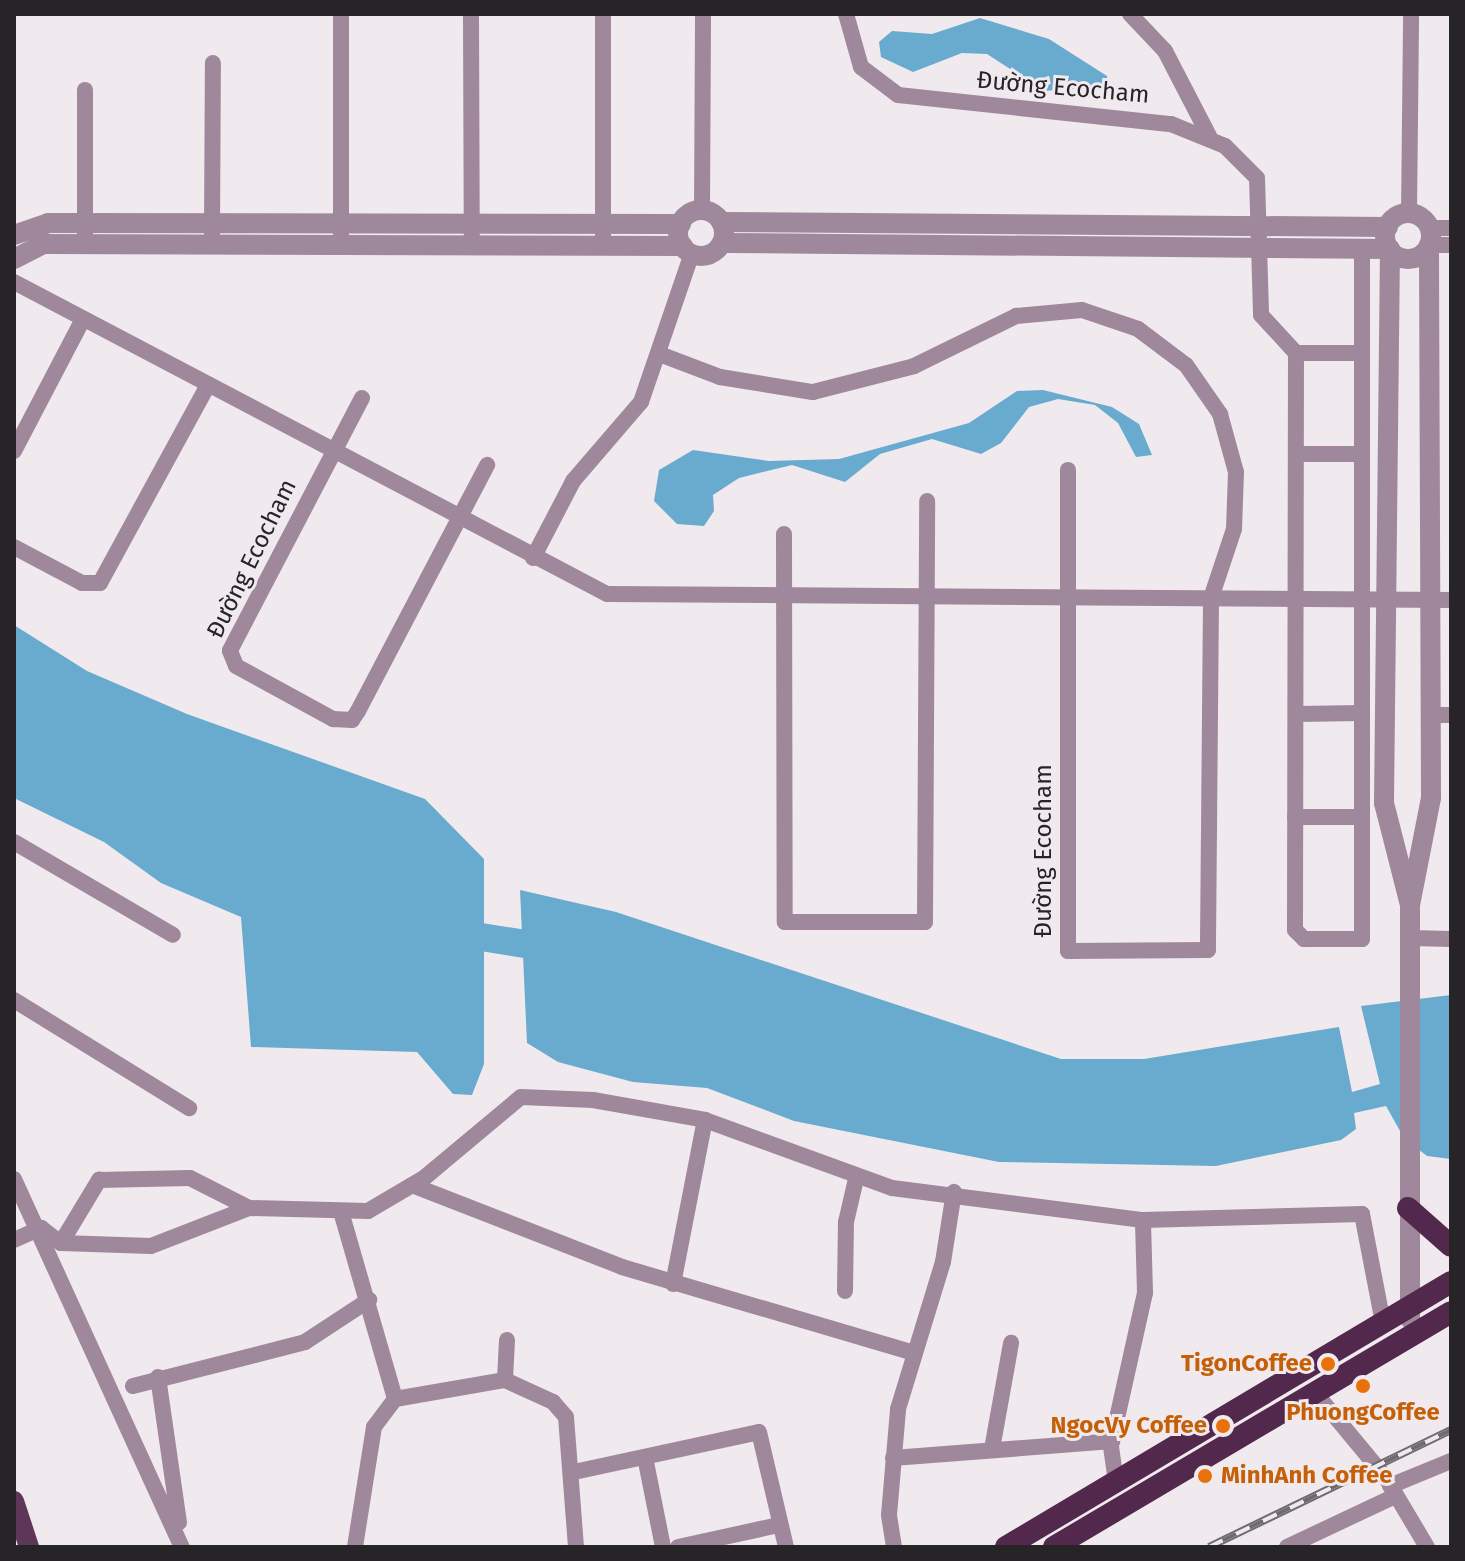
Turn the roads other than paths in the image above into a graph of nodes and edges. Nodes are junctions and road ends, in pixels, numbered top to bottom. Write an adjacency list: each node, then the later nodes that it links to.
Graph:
1 (341, 14): 22 (street)
2 (471, 14): 13 (street)
3 (603, 14): 14 (street)
4 (703, 14): 11 (street)
5 (846, 14): 10 (street, Đường Ecocham)
6 (1130, 14): 10 (street)
7 (1411, 14): 12 (street)
8 (213, 63): 21 (street)
9 (85, 90): 20 (street)
10 (1209, 136): 16 (street, Đường Ecocham)
11 (702, 211): 15 (street); 19 (street)
12 (1409, 214): 17 (street); 24 (street)
13 (472, 222): 14 (street); 22 (street); 25 (street)
14 (603, 223): 15 (street); 26 (street)
15 (681, 224): 31 (street)
16 (1262, 226): 17 (street); 19 (street); 28 (street, Đường Ecocham)
17 (1388, 227): 30 (street)
18 (1451, 228): 24 (street)
19 (721, 232): 28 (street); 31 (street)
20 (85, 233): 21 (street); 23 (street); 32 (street)
21 (212, 233): 22 (street)
22 (341, 233): 25 (street)
23 (14, 235)
24 (1429, 236): 27 (street); 30 (street); 58 (street)
25 (472, 244): 26 (street)
26 (603, 245): 31 (street)
27 (1451, 245)
28 (1262, 248): 29 (street); 35 (street, Đường Ecocham)
29 (1362, 248): 30 (street); 36 (street)
30 (1390, 249): 57 (street)
31 (686, 254): 37 (street)
32 (14, 259)
33 (14, 282): 34 (street)
34 (83, 319): 38 (street); 40 (street)
35 (1296, 353): 36 (street); 42 (street)
36 (1361, 353): 43 (street)
37 (662, 355): 50 (street); 54 (street, Đường Ecocham)
38 (208, 385): 41 (street); 49 (street)
39 (362, 398): 41 (street, Đường Ecocham)
40 (14, 451)
41 (332, 452): 47 (street); 47 (street, Đường Ecocham)
42 (1296, 454): 43 (street); 55 (street)
43 (1361, 454): 56 (street)
44 (487, 465): 47 (street, Đường Ecocham)
45 (1068, 470): 53 (street, Đường Ecocham)
46 (927, 501): 52 (street)
47 (459, 517): 50 (street)
48 (784, 534): 51 (street)
49 (14, 547)
50 (533, 558): 51 (street)
51 (784, 594): 52 (street); 52 (street)
52 (927, 594): 53 (street)
53 (1068, 594): 54 (street); 54 (street, Đường Ecocham)
54 (1211, 598): 55 (street)
55 (1297, 599): 56 (street); 60 (street)
56 (1361, 599): 57 (street); 59 (street)
57 (1385, 600): 58 (street); 65 (street)
58 (1441, 600): 61 (street)
59 (1362, 713): 60 (street); 63 (street)
60 (1297, 714): 62 (street)
61 (1441, 715): 65 (street)
62 (1295, 817): 63 (street); 63 (street)
63 (1362, 817)
64 (14, 842): 66 (street)
65 (1410, 905): 67 (street)
66 (173, 935)
67 (1410, 938): 68 (street); 77 (street)
68 (1451, 939)
69 (14, 1000): 70 (street)
70 (189, 1108)
71 (705, 1120): 73 (street); 74 (street); 85 (street)
72 (14, 1179): 80 (street)
73 (856, 1179): 75 (street); 86 (street)
74 (412, 1185): 78 (street); 85 (street)
75 (959, 1192): 79 (street); 94 (street)
76 (249, 1208): 78 (street); 82 (street); 82 (street)
77 (1408, 1208): 83 (highway); 88 (street)
78 (342, 1215): 87 (street)
79 (1143, 1220): 90 (street); 100 (street)
80 (41, 1228): 81 (street); 82 (street); 111 (street)
81 (14, 1240)
82 (61, 1243)
83 (1451, 1246)
84 (1451, 1282): 88 (highway)
85 (673, 1284): 94 (street)
86 (845, 1291)
87 (369, 1300): 95 (street); 99 (street)
88 (1405, 1312): 90 (highway); 91 (street)
89 (1451, 1312): 91 (highway)
90 (1383, 1323): 106 (highway)
91 (1419, 1332): 98 (highway)
92 (507, 1340): 96 (street)
93 (1011, 1343): 101 (street)
94 (911, 1352): 103 (street)
95 (158, 1377): 97 (street); 111 (street)
96 (505, 1380): 99 (street); 105 (street)
97 (133, 1386)
98 (1318, 1396): 107 (street); 119 (highway)
99 (395, 1399): 112 (street)
100 (1112, 1441): 101 (street); 106 (street)
101 (992, 1449): 103 (street)
102 (645, 1457): 105 (street); 109 (street); 114 (street)
103 (893, 1458): 117 (street)
104 (1451, 1461): 107 (street)
105 (574, 1472): 113 (street)
106 (1116, 1482): 118 (highway)
107 (1393, 1491): 120 (street); 121 (street)
108 (14, 1501): 110 (main road)
109 (779, 1525): 115 (street); 116 (street)
110 (29, 1547)
111 (183, 1547)
112 (355, 1547)
113 (576, 1547)
114 (663, 1547)
115 (678, 1547)
116 (786, 1547)
117 (894, 1547)
118 (1006, 1547)
119 (1054, 1547)
120 (1287, 1547)
121 (1427, 1547)

